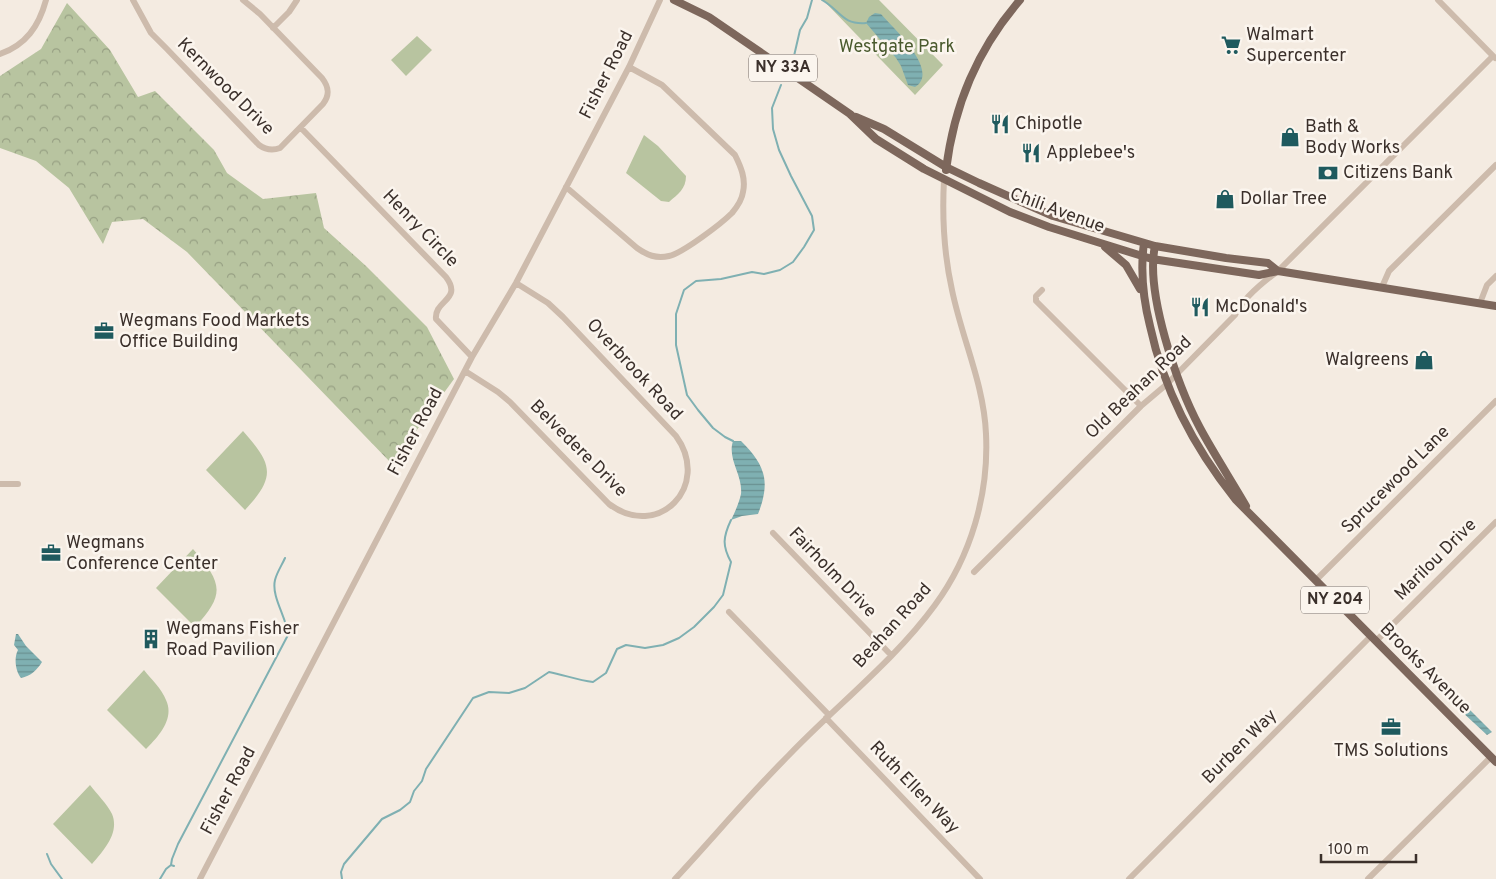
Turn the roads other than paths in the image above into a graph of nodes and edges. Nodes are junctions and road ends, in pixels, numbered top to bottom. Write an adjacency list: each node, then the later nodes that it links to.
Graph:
1 (46, 0): 10 (street)
2 (133, 0): 14 (street, Kernwood Drive)
3 (242, 0): 9 (street, Kernwood Drive)
4 (297, 0): 9 (street)
5 (660, 0): 12 (street, Fisher Road)
6 (674, 0): 13 (main road, Chili Avenue / NY 33A)
7 (1020, 0): 16 (main road)
8 (1438, 0): 11 (street)
9 (273, 28): 14 (street, Kernwood Drive)
10 (0, 54)
11 (1495, 57): 24 (street, Old Beahan Road)
12 (629, 67): 18 (street, Fisher Road); 18 (street)
13 (850, 114): 16 (main road, Chili Avenue / NY 33A); 17 (main road, Chili Avenue / NY 33A)
14 (301, 128): 32 (street, Henry Circle)
15 (1496, 166): 27 (street)
16 (946, 167): 17 (main road); 20 (main road, Chili Avenue / NY 33A)
17 (944, 180): 19 (main road, Chili Avenue / NY 33A); 48 (street, Beahan Road)
18 (566, 187): 26 (street, Fisher Road)
19 (1099, 243): 22 (main road, Chili Avenue / NY 33A); 29 (main road, NY 204)
20 (1144, 243): 21 (main road, Chili Avenue / NY 33A); 22 (main road, Brooks Avenue)
21 (1155, 246): 23 (main road, Brooks Avenue / NY 204); 24 (main road, Chili Avenue / NY 33A)
22 (1142, 256): 23 (main road, Chili Avenue / NY 33A); 29 (main road, Brooks Avenue)
23 (1152, 259): 24 (main road, Chili Avenue / NY 33A); 34 (main road, Brooks Avenue / NY 204)
24 (1278, 271): 27 (main road, Chili Avenue / NY 33A); 34 (street, Old Beahan Road)
25 (1496, 276): 30 (street)
26 (516, 282): 32 (street, Fisher Road); 40 (street, Overbrook Road)
27 (1382, 287): 30 (main road, Chili Avenue / NY 33A)
28 (1042, 290): 37 (street)
29 (1143, 297): 35 (main road, Brooks Avenue / NY 204)
30 (1480, 303): 31 (main road, Chili Avenue / NY 33A)
31 (1496, 306)
32 (472, 358): 33 (street, Fisher Road)
33 (465, 371): 40 (street, Belvedere Drive); 51 (street, Fisher Road)
34 (1177, 374): 35 (street, Old Beahan Road); 41 (main road, Brooks Avenue / NY 204)
35 (1167, 384): 37 (street, Old Beahan Road); 41 (main road, Brooks Avenue / NY 204)
36 (1496, 401): 45 (street, Sprucewood Lane)
37 (1140, 406): 44 (street, Old Beahan Road)
38 (0, 484): 39 (street)
39 (18, 484)
40 (677, 499)
41 (1250, 512): 45 (main road, Brooks Avenue / NY 204)
42 (1496, 522): 47 (street, Marilou Drive)
43 (773, 534): 48 (street, Fairholm Drive)
44 (974, 572)
45 (1316, 580): 47 (main road, Brooks Avenue / NY 204)
46 (728, 612): 49 (street, Ruth Ellen Way)
47 (1374, 638): 50 (main road, Brooks Avenue / NY 204); 54 (street, Burben Way)
48 (891, 655): 49 (street, Beahan Road)
49 (828, 716): 52 (street, Beahan Road); 53 (street, Ruth Ellen Way)
50 (1494, 759): 55 (street)
51 (200, 879)
52 (675, 879)
53 (980, 879)
54 (1129, 879)
55 (1368, 879)

